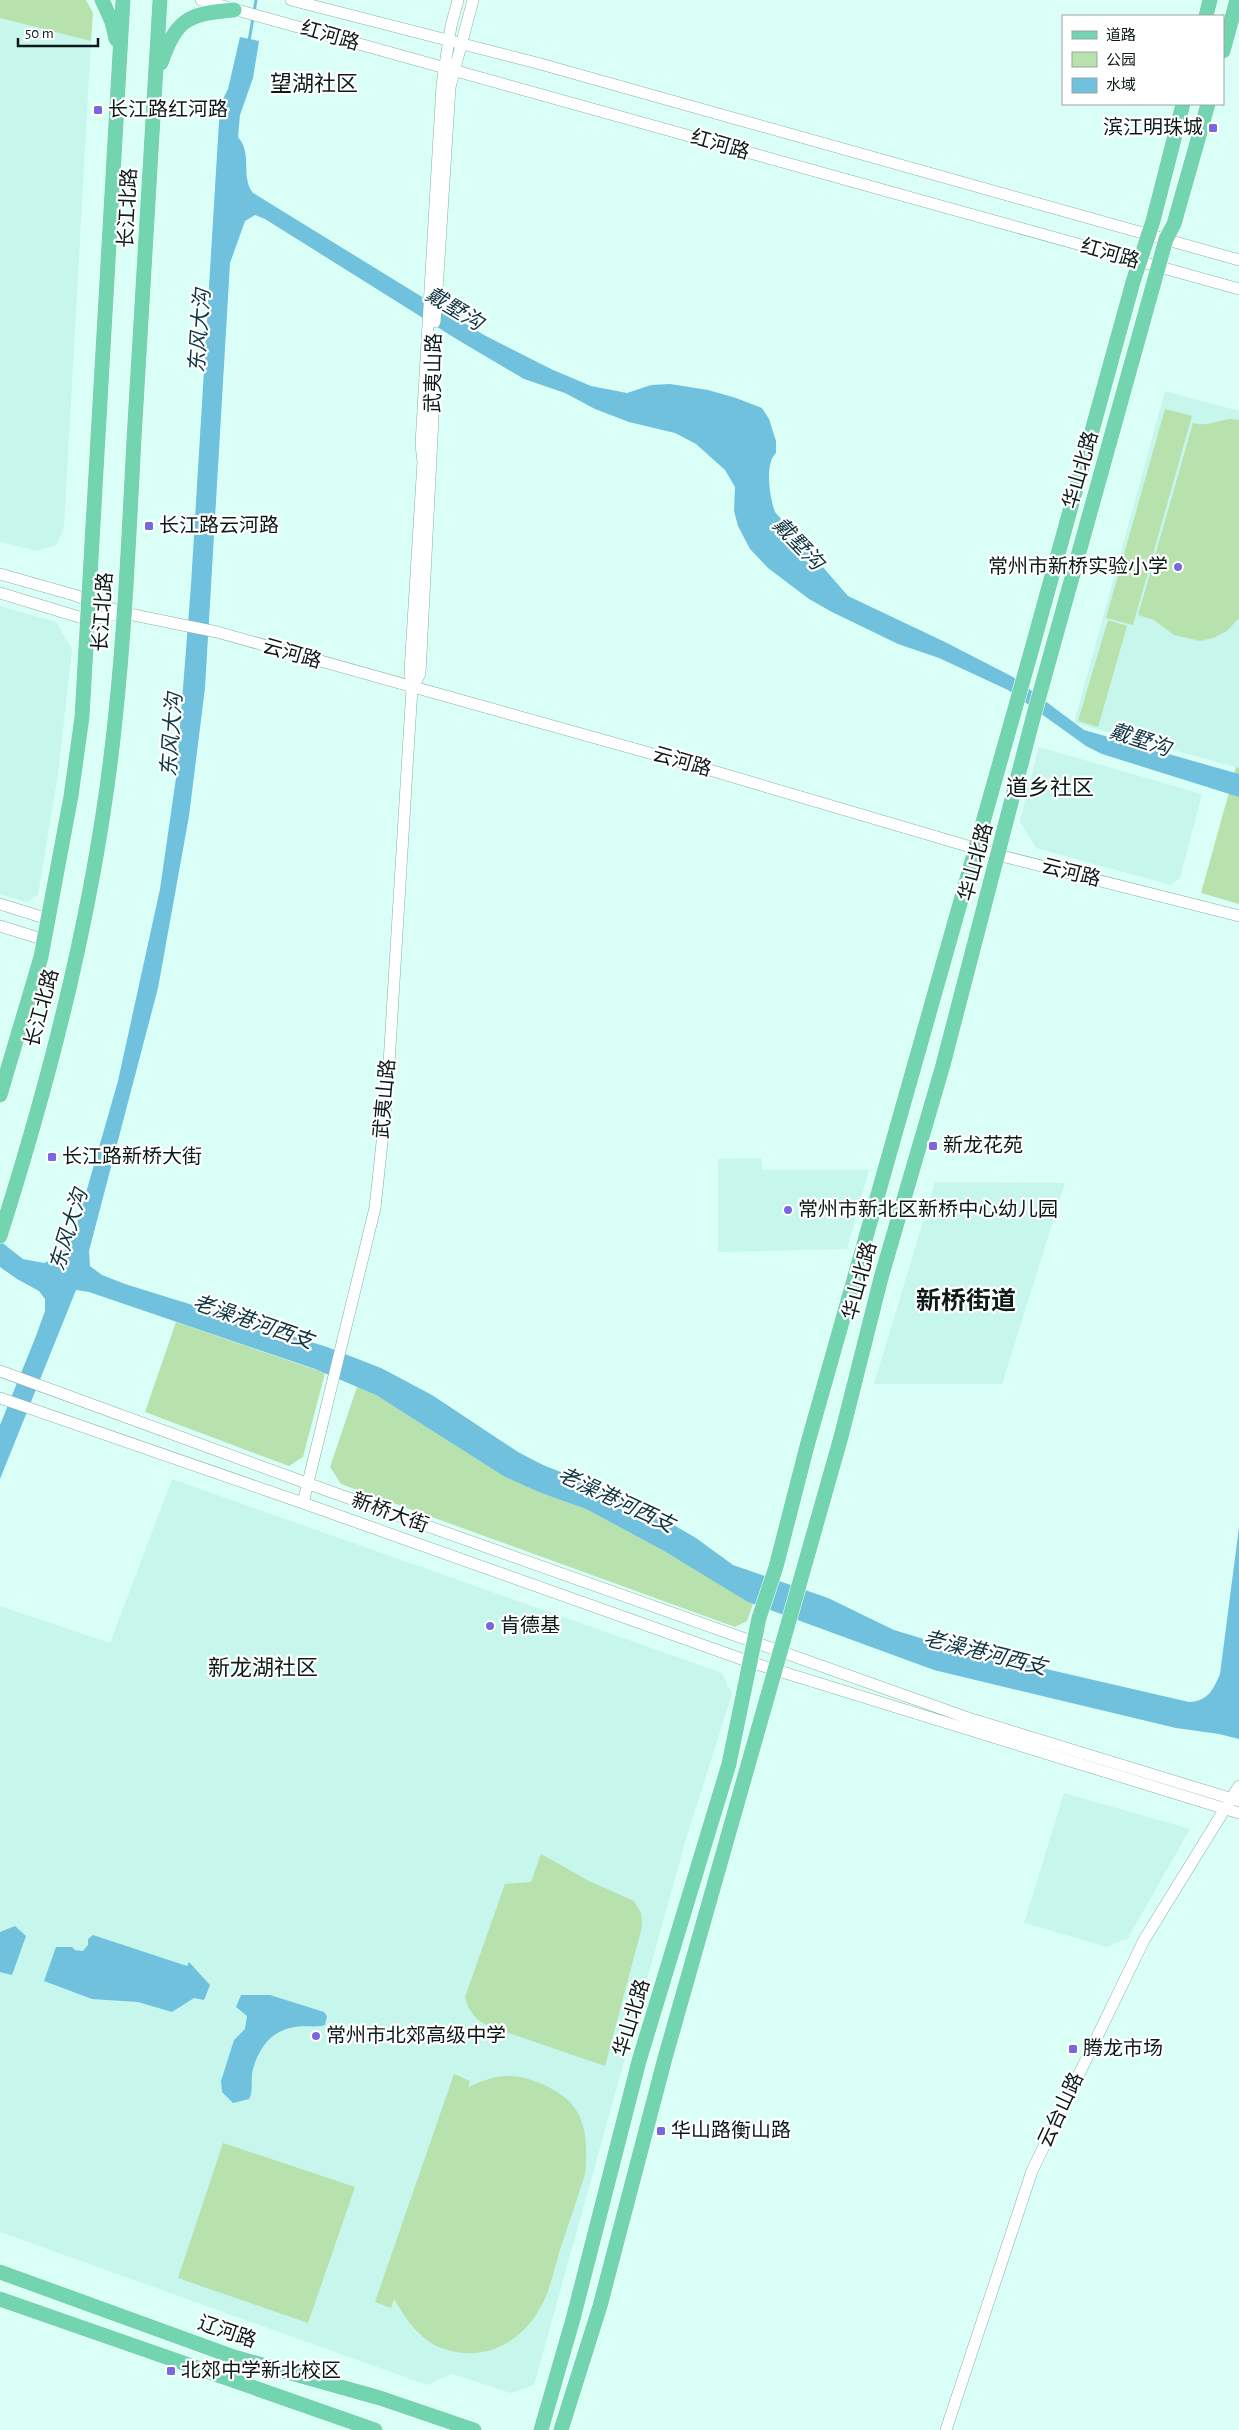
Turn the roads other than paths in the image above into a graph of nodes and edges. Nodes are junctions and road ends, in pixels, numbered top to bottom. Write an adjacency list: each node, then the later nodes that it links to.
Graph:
1 (102, 0): 15 (main road)
2 (123, 0): 15 (main road, 长江北路)
3 (160, 0): 17 (main road, 长江北路)
4 (201, 0): 10 (street, 红河路)
5 (291, 0): 12 (street, 红河路)
6 (458, 0): 12 (street, 武夷山路)
7 (473, 0): 13 (street, 武夷山路)
8 (1210, 0): 11 (main road)
9 (1237, 0): 14 (main road)
10 (234, 10): 16 (street, 红河路); 17 (main road)
11 (1206, 15)
12 (448, 41): 13 (street, 红河路); 16 (street, 武夷山路)
13 (461, 44): 16 (street, 武夷山路); 20 (street, 红河路)
14 (1224, 46)
15 (120, 55): 28 (main road, 长江北路)
16 (449, 70): 23 (street, 红河路); 31 (street, 武夷山路)
17 (155, 78): 29 (main road, 长江北路)
18 (1183, 105): 20 (main road, 华山北路)
19 (1208, 105): 21 (main road, 华山北路)
20 (1149, 235): 21 (street, 红河路); 23 (main road, 华山北路)
21 (1166, 240): 22 (street, 红河路); 24 (main road, 华山北路)
22 (1239, 260)
23 (1140, 262): 24 (street, 红河路); 32 (main road, 华山北路)
24 (1158, 267): 25 (street, 红河路); 33 (main road, 华山北路)
25 (1239, 289)
26 (0, 574): 28 (street, 云河路)
27 (0, 593): 30 (street, 云河路)
28 (90, 600): 29 (street, 云河路); 30 (main road, 长江北路)
29 (124, 613): 30 (street, 云河路); 31 (street, 云河路); 40 (main road, 长江北路)
30 (89, 620): 36 (main road, 长江北路)
31 (412, 688): 32 (street, 云河路); 43 (street, 武夷山路)
32 (976, 849): 33 (street, 云河路); 45 (main road, 华山北路)
33 (998, 855): 35 (street, 云河路); 46 (main road, 华山北路)
34 (0, 904): 36 (street)
35 (1239, 916)
36 (48, 919): 38 (main road, 长江北路)
37 (0, 926): 38 (street)
38 (45, 940): 39 (main road, 长江北路)
39 (0, 1095)
40 (0, 1236)
41 (5, 1373): 43 (street, 新桥大街)
42 (1, 1398): 44 (street, 新桥大街)
43 (309, 1484): 44 (street, 武夷山路); 45 (street, 新桥大街)
44 (304, 1502): 47 (street, 新桥大街)
45 (754, 1642): 46 (street, 新桥大街); 47 (main road, 华山北路)
46 (781, 1651): 48 (main road, 华山北路); 50 (street, 新桥大街)
47 (750, 1662): 48 (street, 新桥大街); 56 (main road, 华山北路)
48 (777, 1669): 50 (street, 新桥大街); 57 (main road, 华山北路)
49 (1239, 1786): 50 (street, 云台山路)
50 (1232, 1802): 51 (street); 58 (street, 云台山路)
51 (1239, 1812)
52 (0, 2272): 55 (main road, 辽河路)
53 (0, 2299): 54 (main road)
54 (375, 2430)
55 (474, 2430)
56 (541, 2430)
57 (561, 2430)
58 (946, 2430)

